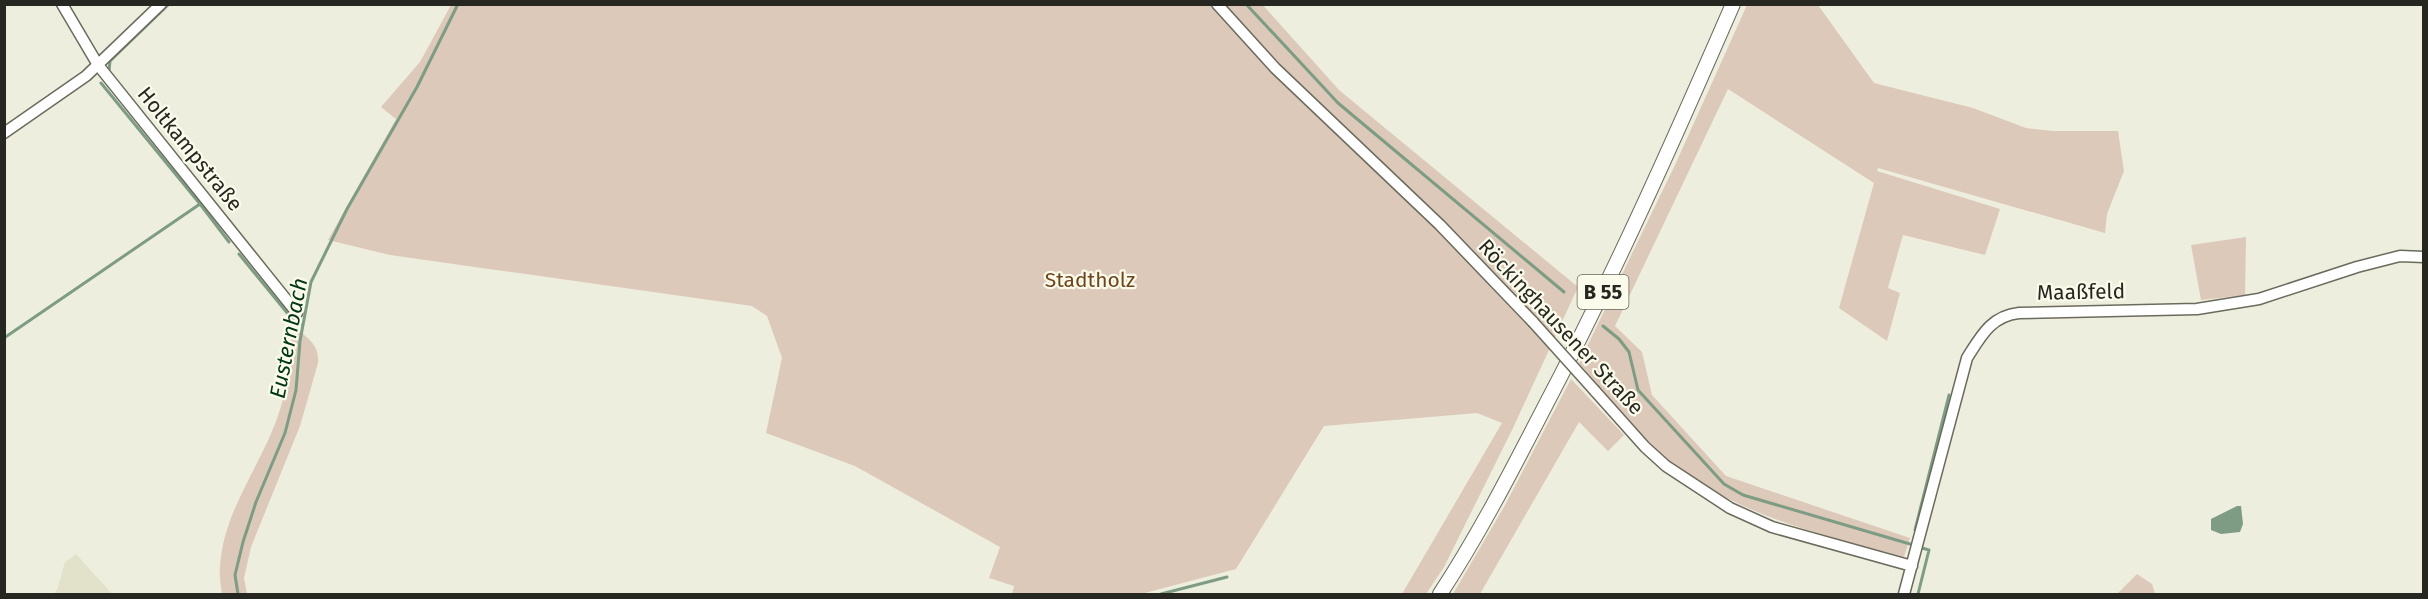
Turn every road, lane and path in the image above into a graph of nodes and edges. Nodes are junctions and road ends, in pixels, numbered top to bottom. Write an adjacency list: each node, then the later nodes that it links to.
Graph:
1 (62, 4): 5 (street, Holtkampstraße)
2 (161, 4): 5 (street)
3 (1217, 4): 9 (street, Röckinghausener Straße, bridge)
4 (1733, 4): 10 (main road, B 55)
5 (98, 65): 6 (street); 8 (street, Holtkampstraße)
6 (4, 133)
7 (2424, 257): 9 (street, Maaßfeld)
8 (297, 313)
9 (1912, 566): 11 (street)
10 (1440, 594)
11 (1904, 594)

